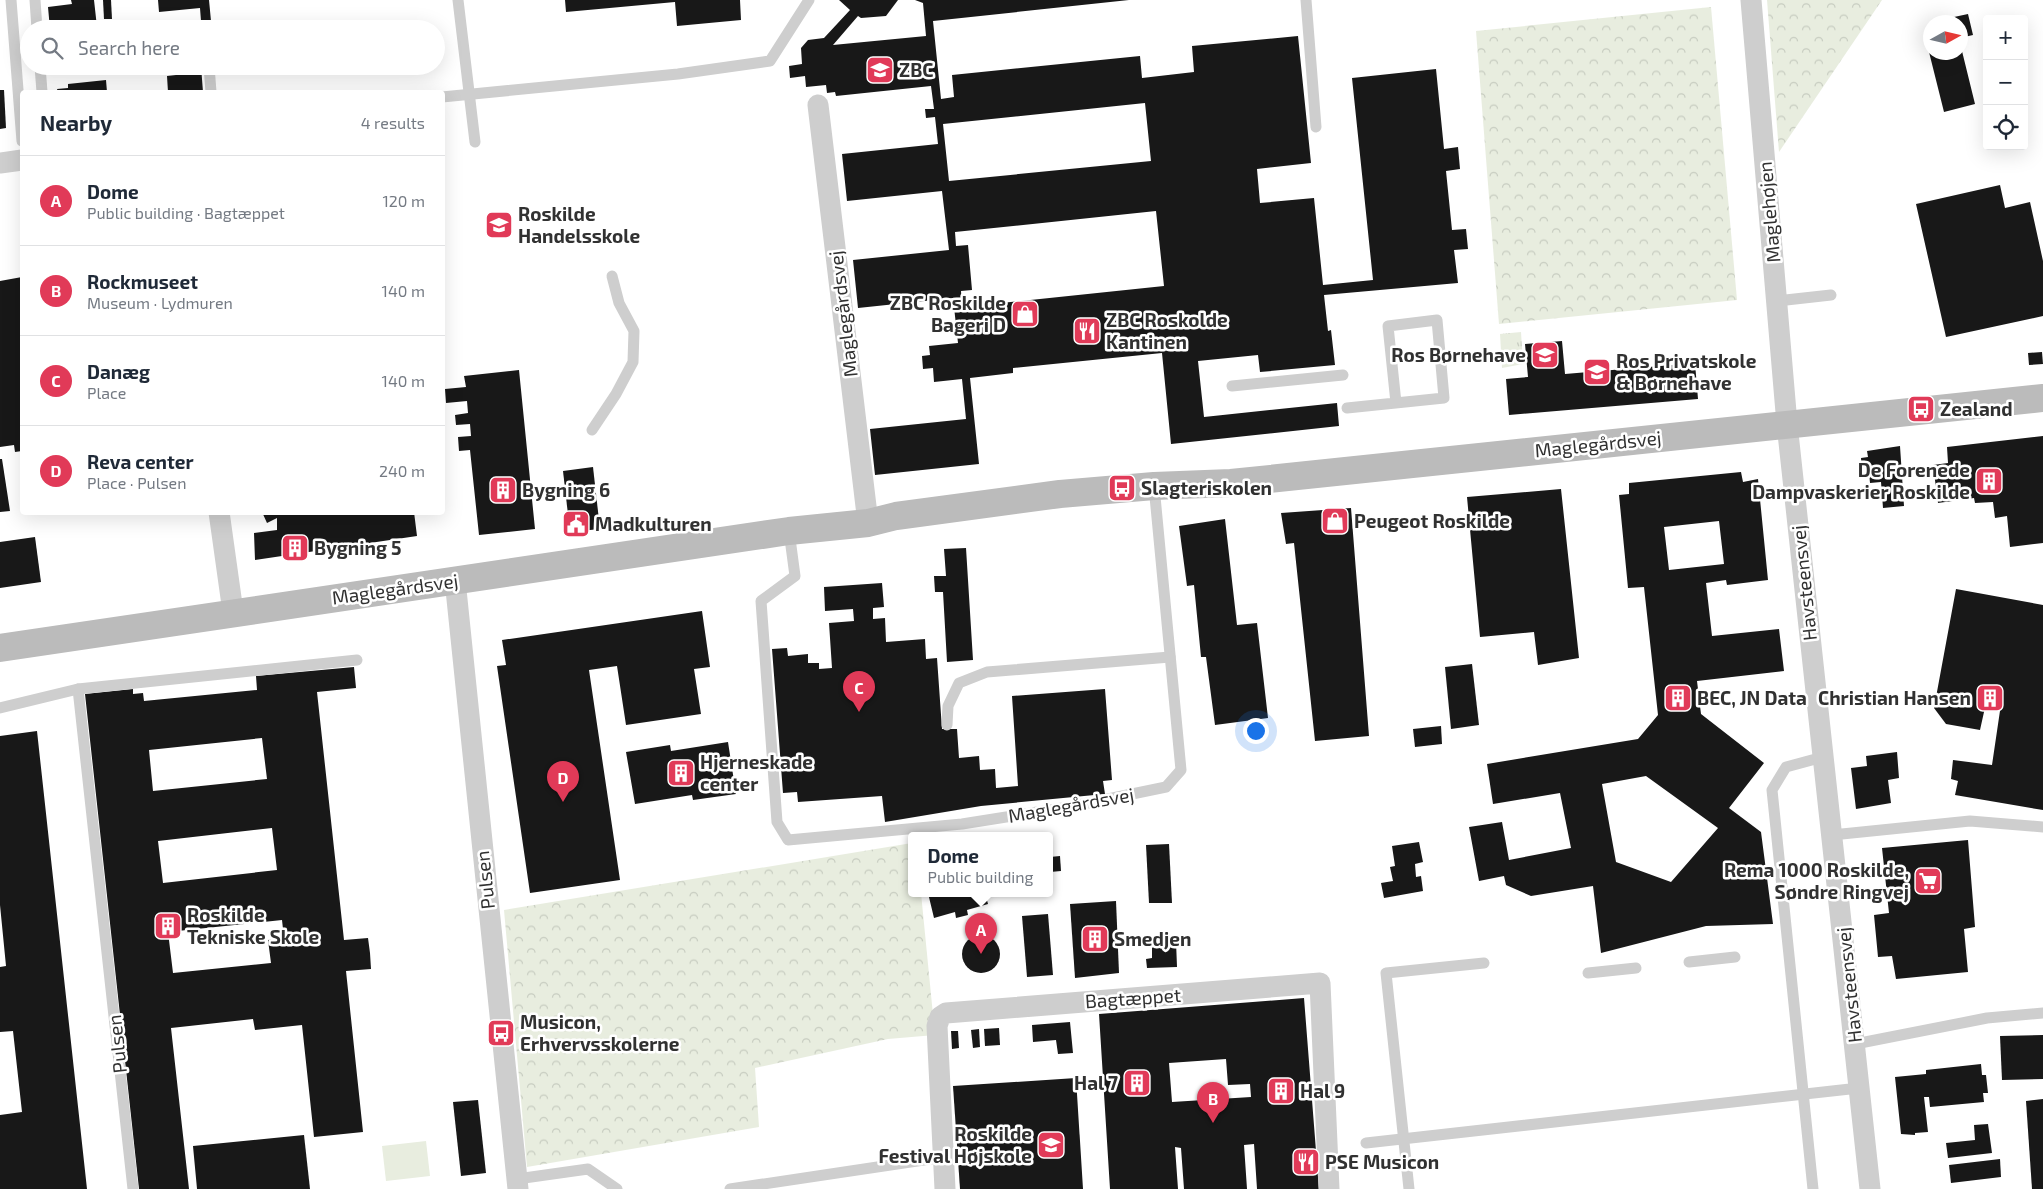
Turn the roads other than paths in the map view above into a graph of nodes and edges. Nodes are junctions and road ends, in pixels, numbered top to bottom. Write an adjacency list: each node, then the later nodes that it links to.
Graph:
1 (11, 0): 15 (lane)
2 (35, 0): 7 (lane)
3 (458, 0): 12 (lane)
4 (809, 0): 12 (lane)
5 (1306, 0): 16 (lane)
6 (1751, 0): 22 (street, Maglehøjen)
7 (36, 20)
8 (41, 75): 10 (lane)
9 (210, 75): 11 (lane)
10 (42, 90)
11 (211, 90)
12 (469, 95): 13 (lane); 17 (lane)
13 (445, 98)
14 (818, 105): 32 (street, Maglegårdsvej)
15 (20, 116)
16 (1316, 127)
17 (475, 142)
18 (20, 160): 19 (street)
19 (0, 163)
20 (612, 276): 29 (lane)
21 (1831, 295): 22 (lane)
22 (1777, 301): 28 (street, Maglehøjen)
23 (1343, 375): 24 (lane)
24 (1232, 386)
25 (2043, 398): 28 (street, Maglegårdsvej)
26 (1396, 403): 26 (lane); 27 (lane)
27 (1347, 408)
28 (1787, 424): 30 (street, Maglegårdsvej); 42 (street, Havsteensvej)
29 (592, 430)
30 (1154, 486): 32 (street, Maglegårdsvej); 37 (lane, Maglegårdsvej)
31 (219, 515): 35 (street)
32 (868, 523): 33 (street, Maglegårdsvej)
33 (789, 531): 34 (street, Maglegårdsvej); 37 (lane, Maglegårdsvej)
34 (455, 580): 35 (street, Maglegårdsvej); 57 (street, Pulsen)
35 (233, 612): 36 (street, Maglegårdsvej)
36 (0, 648)
37 (1170, 657): 41 (lane)
38 (357, 660): 39 (lane)
39 (78, 689): 40 (lane); 58 (lane, Pulsen)
40 (0, 708)
41 (947, 725)
42 (1823, 757): 44 (street, Havsteensvej); 53 (lane)
43 (2043, 827): 44 (lane)
44 (1832, 835): 51 (street, Havsteensvej)
45 (1735, 957): 46 (lane)
46 (1689, 962)
47 (1484, 963): 54 (lane)
48 (1636, 968): 49 (lane)
49 (1588, 973)
50 (2043, 1013): 51 (lane)
51 (1855, 1044): 52 (street, Havsteensvej)
52 (1859, 1088): 53 (lane); 65 (street, Havsteensvej)
53 (1804, 1094): 54 (lane); 64 (lane)
54 (1403, 1138): 55 (lane); 63 (lane)
55 (1366, 1142)
56 (944, 1157): 60 (lane); 61 (street); 62 (street, Bagtæppet)
57 (518, 1184): 59 (lane, Pulsen)
58 (133, 1189)
59 (618, 1189)
60 (730, 1189)
61 (946, 1189)
62 (1329, 1189)
63 (1409, 1189)
64 (1813, 1189)
65 (1870, 1189)

